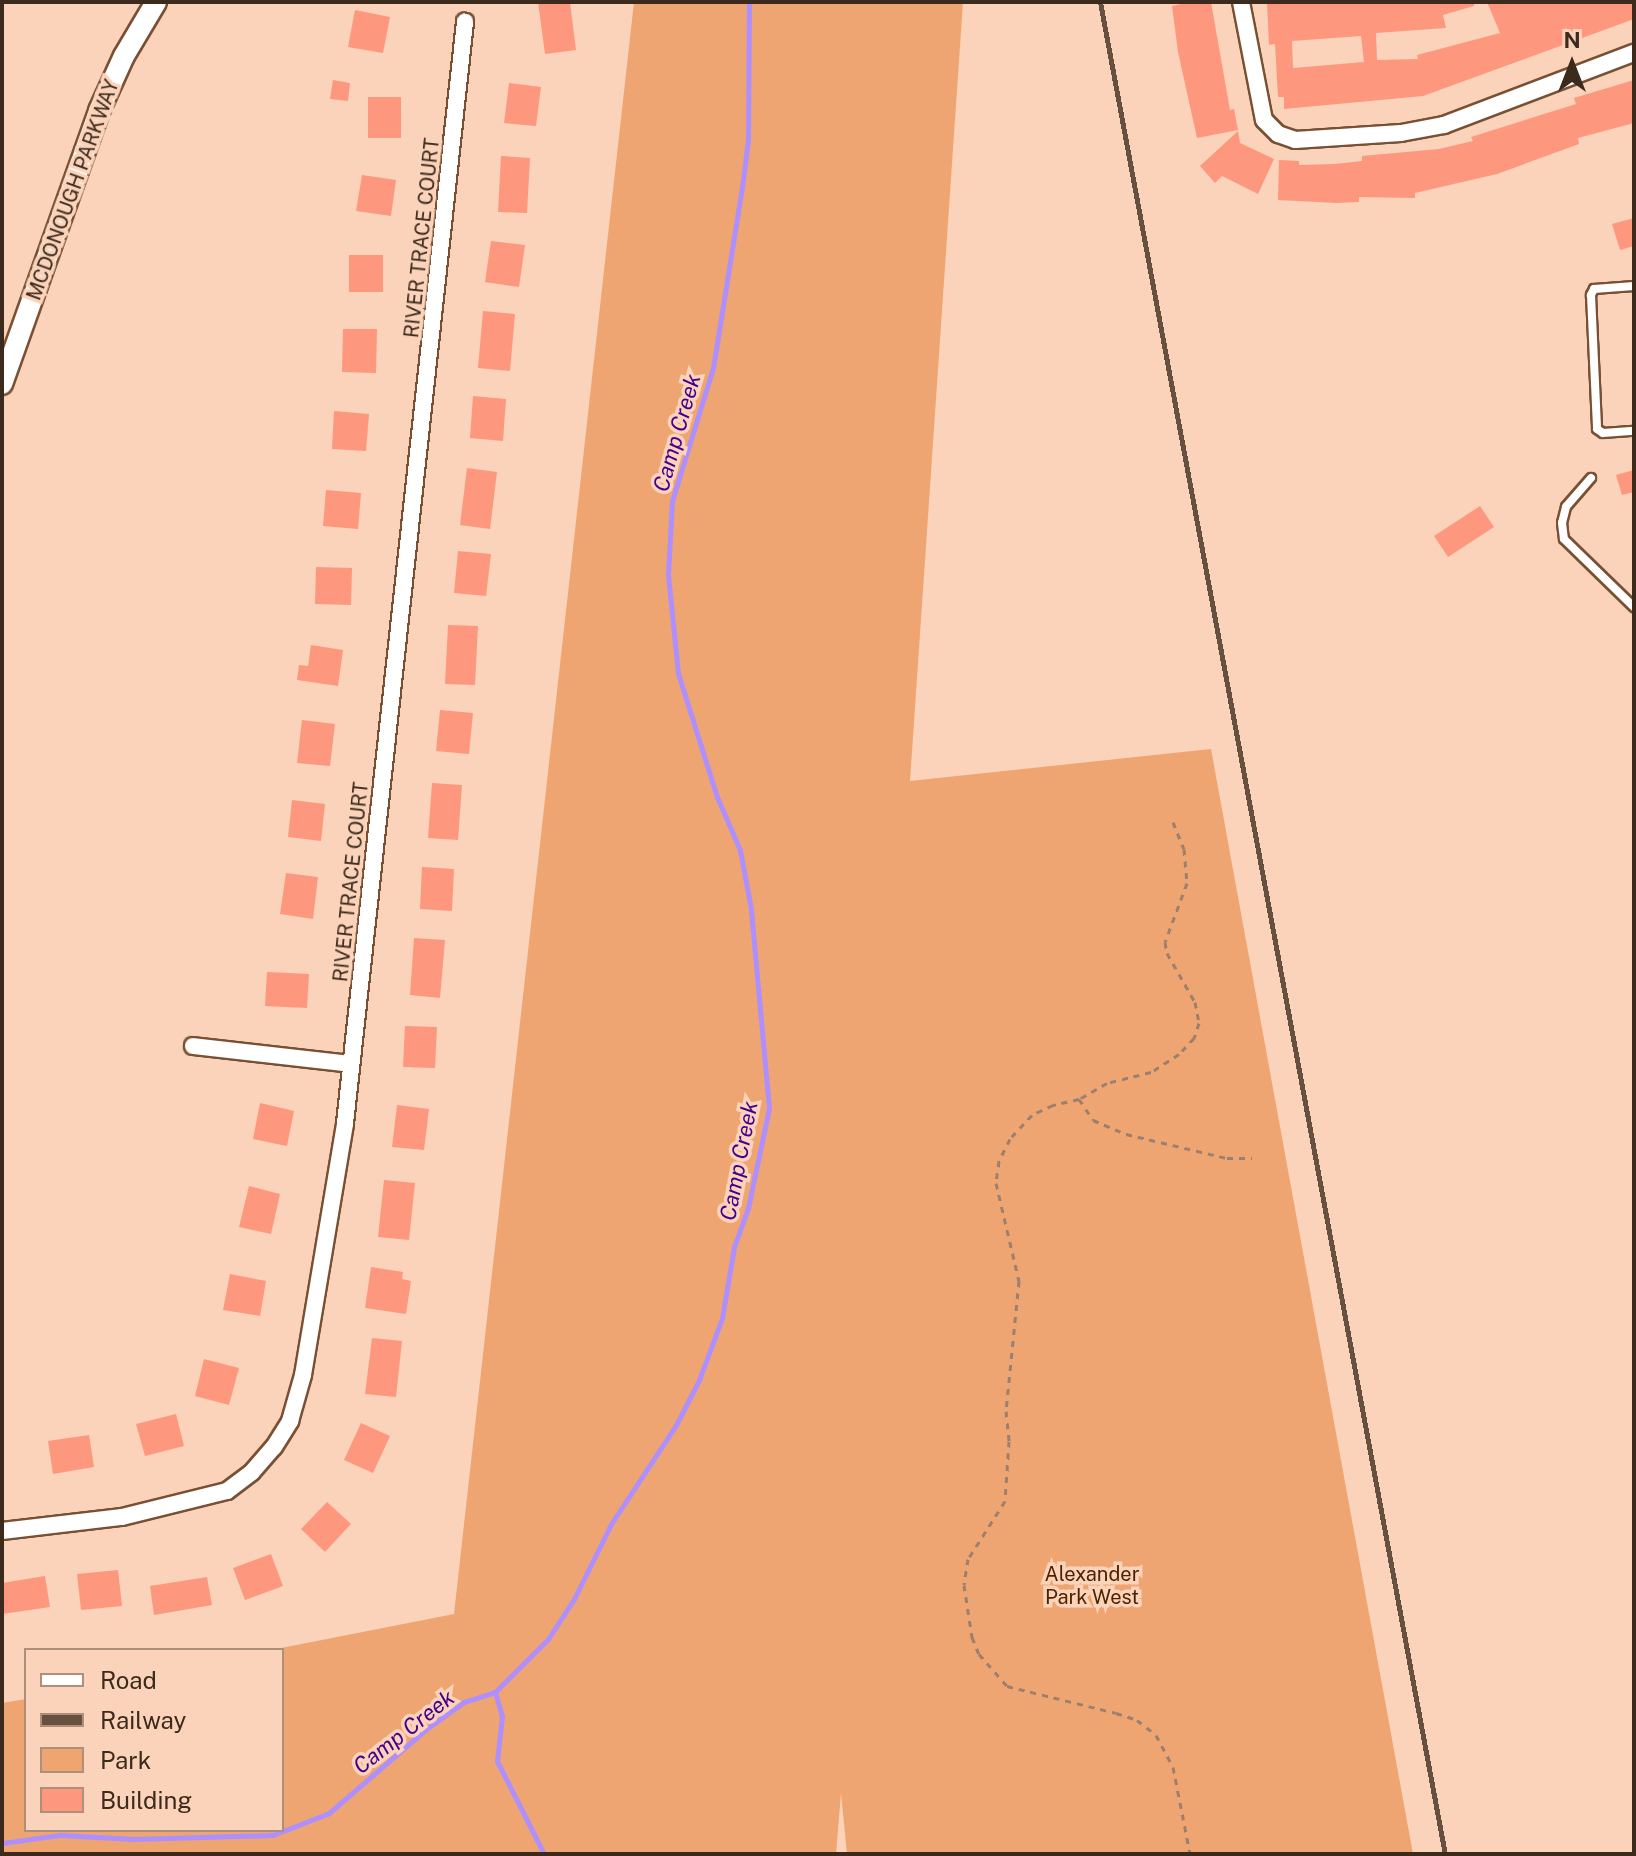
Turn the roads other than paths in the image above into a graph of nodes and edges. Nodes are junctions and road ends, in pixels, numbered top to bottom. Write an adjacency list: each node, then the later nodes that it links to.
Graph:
1 (156, 2): 6 (street, MCDONOUGH PARKWAY)
2 (1241, 2): 4 (street)
3 (465, 22): 11 (street, RIVER TRACE COURT)
4 (1634, 53)
5 (1634, 286): 7 (lane)
6 (2, 384)
7 (1634, 431)
8 (1591, 478): 9 (lane)
9 (1634, 607)
10 (193, 1046): 11 (street)
11 (351, 1064): 12 (street, RIVER TRACE COURT)
12 (2, 1531)

